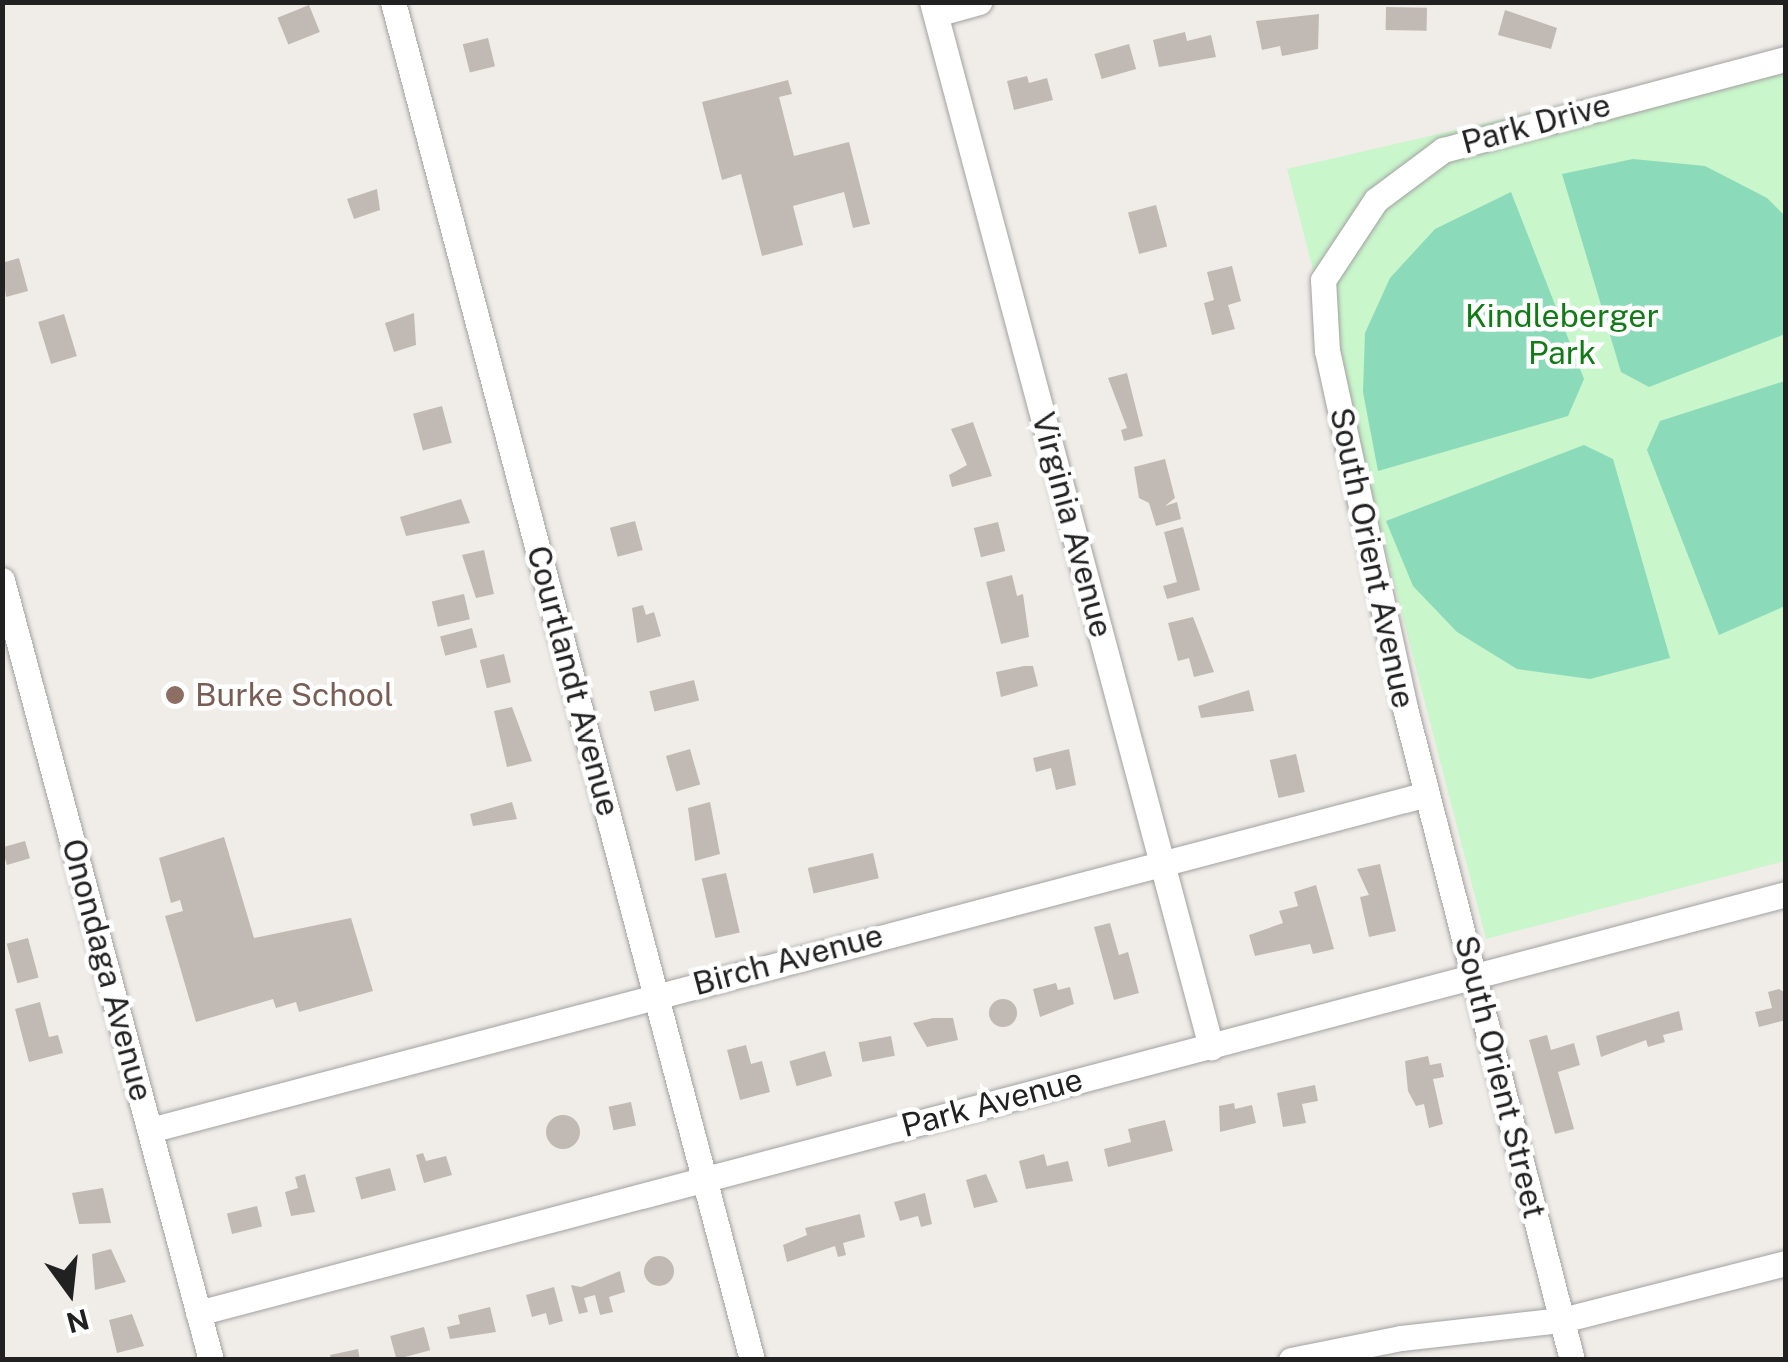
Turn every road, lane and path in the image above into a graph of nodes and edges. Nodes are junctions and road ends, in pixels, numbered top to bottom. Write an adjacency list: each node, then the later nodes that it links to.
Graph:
1 (392, 2): 11 (street, Courtlandt Avenue)
2 (980, 2): 3 (street)
3 (934, 8): 8 (street, Virginia Avenue)
4 (1786, 59): 5 (street, Park Drive)
5 (1322, 322): 7 (street, South Orient Avenue)
6 (2, 580): 13 (street, Onondaga Avenue)
7 (1428, 794): 8 (street, Birch Avenue); 10 (street, South Orient Street)
8 (1162, 862): 11 (street, Birch Avenue); 12 (street, Virginia Avenue)
9 (1786, 894): 10 (street, Park Avenue)
10 (1475, 977): 12 (street, Park Avenue); 17 (street, South Orient Street)
11 (656, 995): 13 (street, Birch Avenue); 14 (street, Courtlandt Avenue)
12 (1211, 1046): 14 (street, Park Avenue)
13 (150, 1130): 16 (street, Onondaga Avenue)
14 (706, 1178): 16 (street, Park Avenue); 19 (street, Courtlandt Avenue)
15 (1786, 1263): 17 (street)
16 (198, 1313): 18 (street, Onondaga Avenue)
17 (1562, 1320): 20 (street); 21 (street, South Orient Street)
18 (211, 1360)
19 (752, 1360)
20 (1291, 1360)
21 (1572, 1360)

